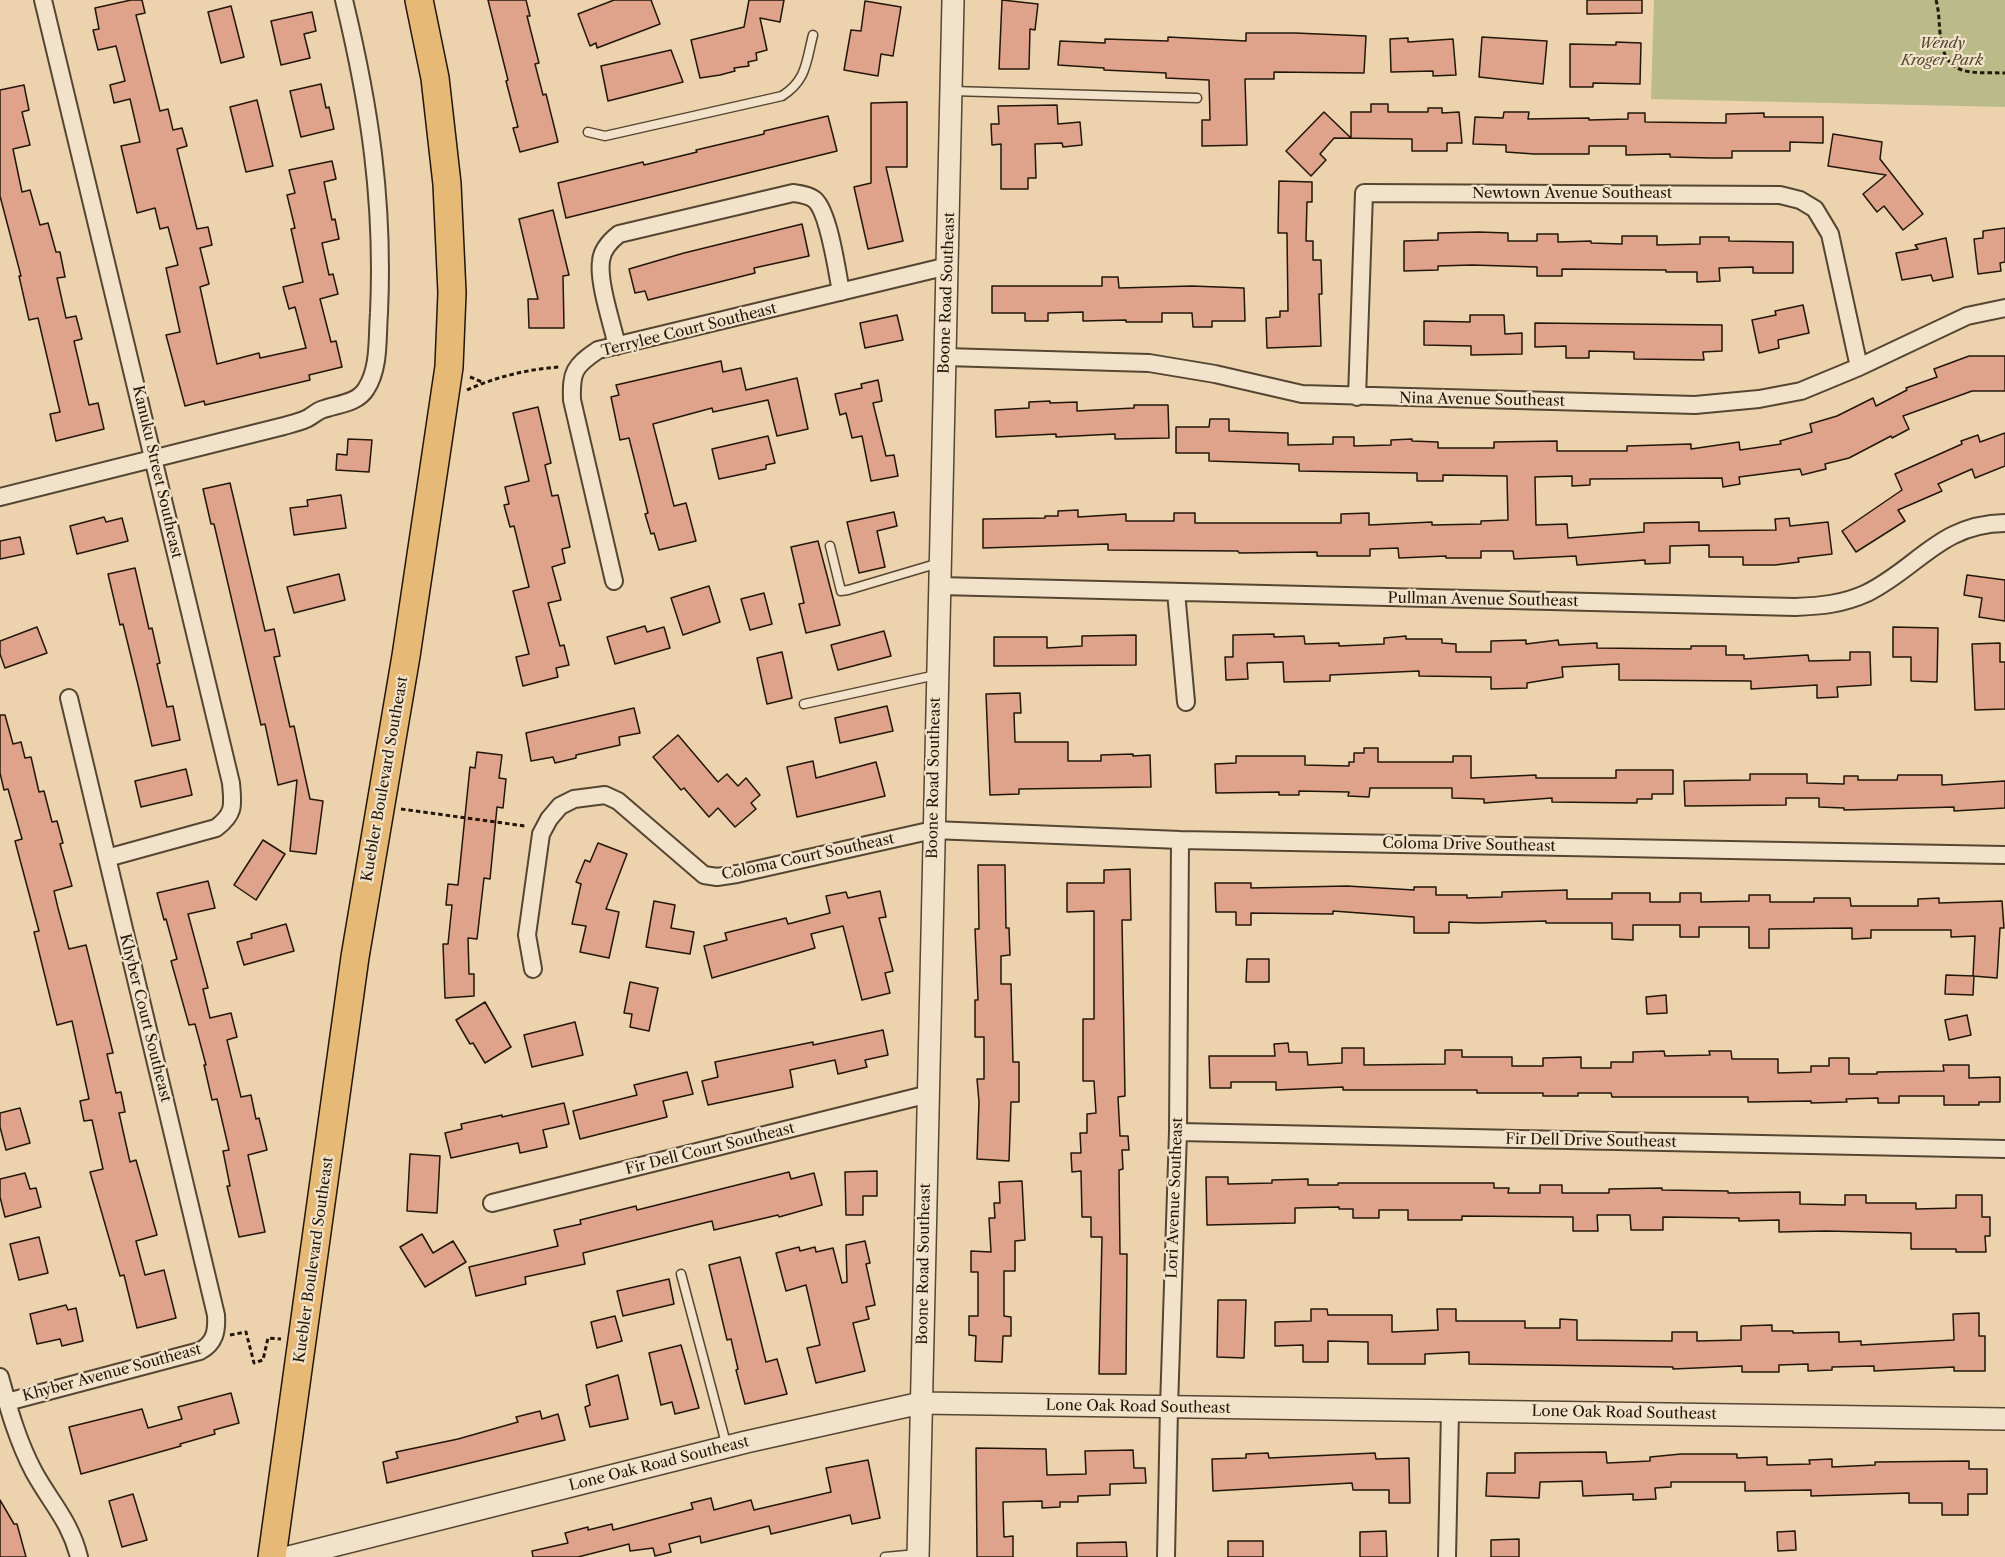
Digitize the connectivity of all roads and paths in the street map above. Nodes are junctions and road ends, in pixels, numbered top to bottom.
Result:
1 (43, 0) edge
2 (344, 0) edge
3 (419, 0) edge
4 (953, 0) edge
5 (1936, 0) edge
6 (813, 34) dead end
7 (2005, 74) edge
8 (952, 91) junction
9 (1197, 98) dead end
10 (588, 132) dead end
11 (948, 266) junction
12 (841, 292) junction
13 (2005, 308) edge
14 (617, 346) junction
15 (945, 357) junction
16 (1859, 367) junction
17 (574, 372) junction
18 (482, 382) dead end
19 (1357, 397) junction
20 (154, 458) junction
21 (0, 497) edge
22 (2005, 523) edge
23 (830, 546) dead end
24 (939, 563) junction
25 (614, 580) dead end
26 (939, 586) junction
27 (1176, 592) junction
28 (937, 675) junction
29 (69, 698) dead end
30 (1186, 702) dead end
31 (804, 704) dead end
32 (380, 805) junction
33 (545, 826) junction
34 (933, 830) junction
35 (1180, 840) junction
36 (2005, 855) edge
37 (106, 858) junction
38 (533, 969) dead end
39 (929, 1094) junction
40 (1178, 1132) junction
41 (2005, 1149) edge
42 (492, 1203) dead end
43 (681, 1274) dead end
44 (214, 1338) junction
45 (303, 1340) junction
46 (0, 1377) edge
47 (7, 1402) junction
48 (921, 1403) junction
49 (1169, 1407) junction
50 (1450, 1411) junction
51 (2005, 1419) edge
52 (727, 1447) junction
53 (918, 1555) edge
54 (79, 1557) edge
55 (272, 1557) edge
56 (289, 1557) edge
57 (885, 1557) edge
58 (1166, 1557) edge
59 (1447, 1557) edge

1 - 20 street, Kanuku Street Southeast
2 - 20 street
3 - 32 main road, Kuebler Boulevard Southeast
4 - 8 street, Boone Road Southeast
5 - 7 path
6 - 10 lane
8 - 9 lane
8 - 11 street, Boone Road Southeast
11 - 12 street, Terrylee Court Southeast
11 - 15 street, Boone Road Southeast
12 - 14 street, Terrylee Court Southeast
12 - 14 street
13 - 16 street, Nina Avenue Southeast
14 - 17 street, Terrylee Court Southeast
15 - 19 street, Nina Avenue Southeast
15 - 24 street, Boone Road Southeast
16 - 19 street, Nina Avenue Southeast
16 - 19 street, Newtown Avenue Southeast
17 - 18 path
17 - 25 street
20 - 21 street
20 - 37 street, Kanuku Street Southeast
22 - 27 street, Pullman Avenue Southeast
23 - 24 lane
24 - 26 street, Boone Road Southeast
26 - 27 street, Pullman Avenue Southeast
26 - 28 street, Boone Road Southeast
27 - 30 street
28 - 31 lane
28 - 34 street, Boone Road Southeast
29 - 37 street, Khyber Court Southeast
32 - 33 path
32 - 45 main road, Kuebler Boulevard Southeast
33 - 34 street, Coloma Court Southeast
33 - 38 street, Coloma Court Southeast
34 - 35 street, Coloma Drive Southeast
34 - 39 street, Boone Road Southeast
35 - 36 street, Coloma Drive Southeast
35 - 40 street, Lori Avenue Southeast
37 - 44 street, Khyber Court Southeast
39 - 42 street, Fir Dell Court Southeast
39 - 48 street, Boone Road Southeast
40 - 41 street, Fir Dell Drive Southeast
40 - 49 street, Lori Avenue Southeast
43 - 52 lane
44 - 45 path
44 - 47 street, Khyber Avenue Southeast
45 - 55 main road, Kuebler Boulevard Southeast
46 - 47 street
47 - 54 street
48 - 49 street, Lone Oak Road Southeast
48 - 52 street, Lone Oak Road Southeast
48 - 53 street, Boone Road Southeast
49 - 50 street, Lone Oak Road Southeast
49 - 58 street, Lori Avenue Southeast
50 - 51 street, Lone Oak Road Southeast
50 - 59 street
52 - 56 street, Lone Oak Road Southeast
53 - 57 lane

